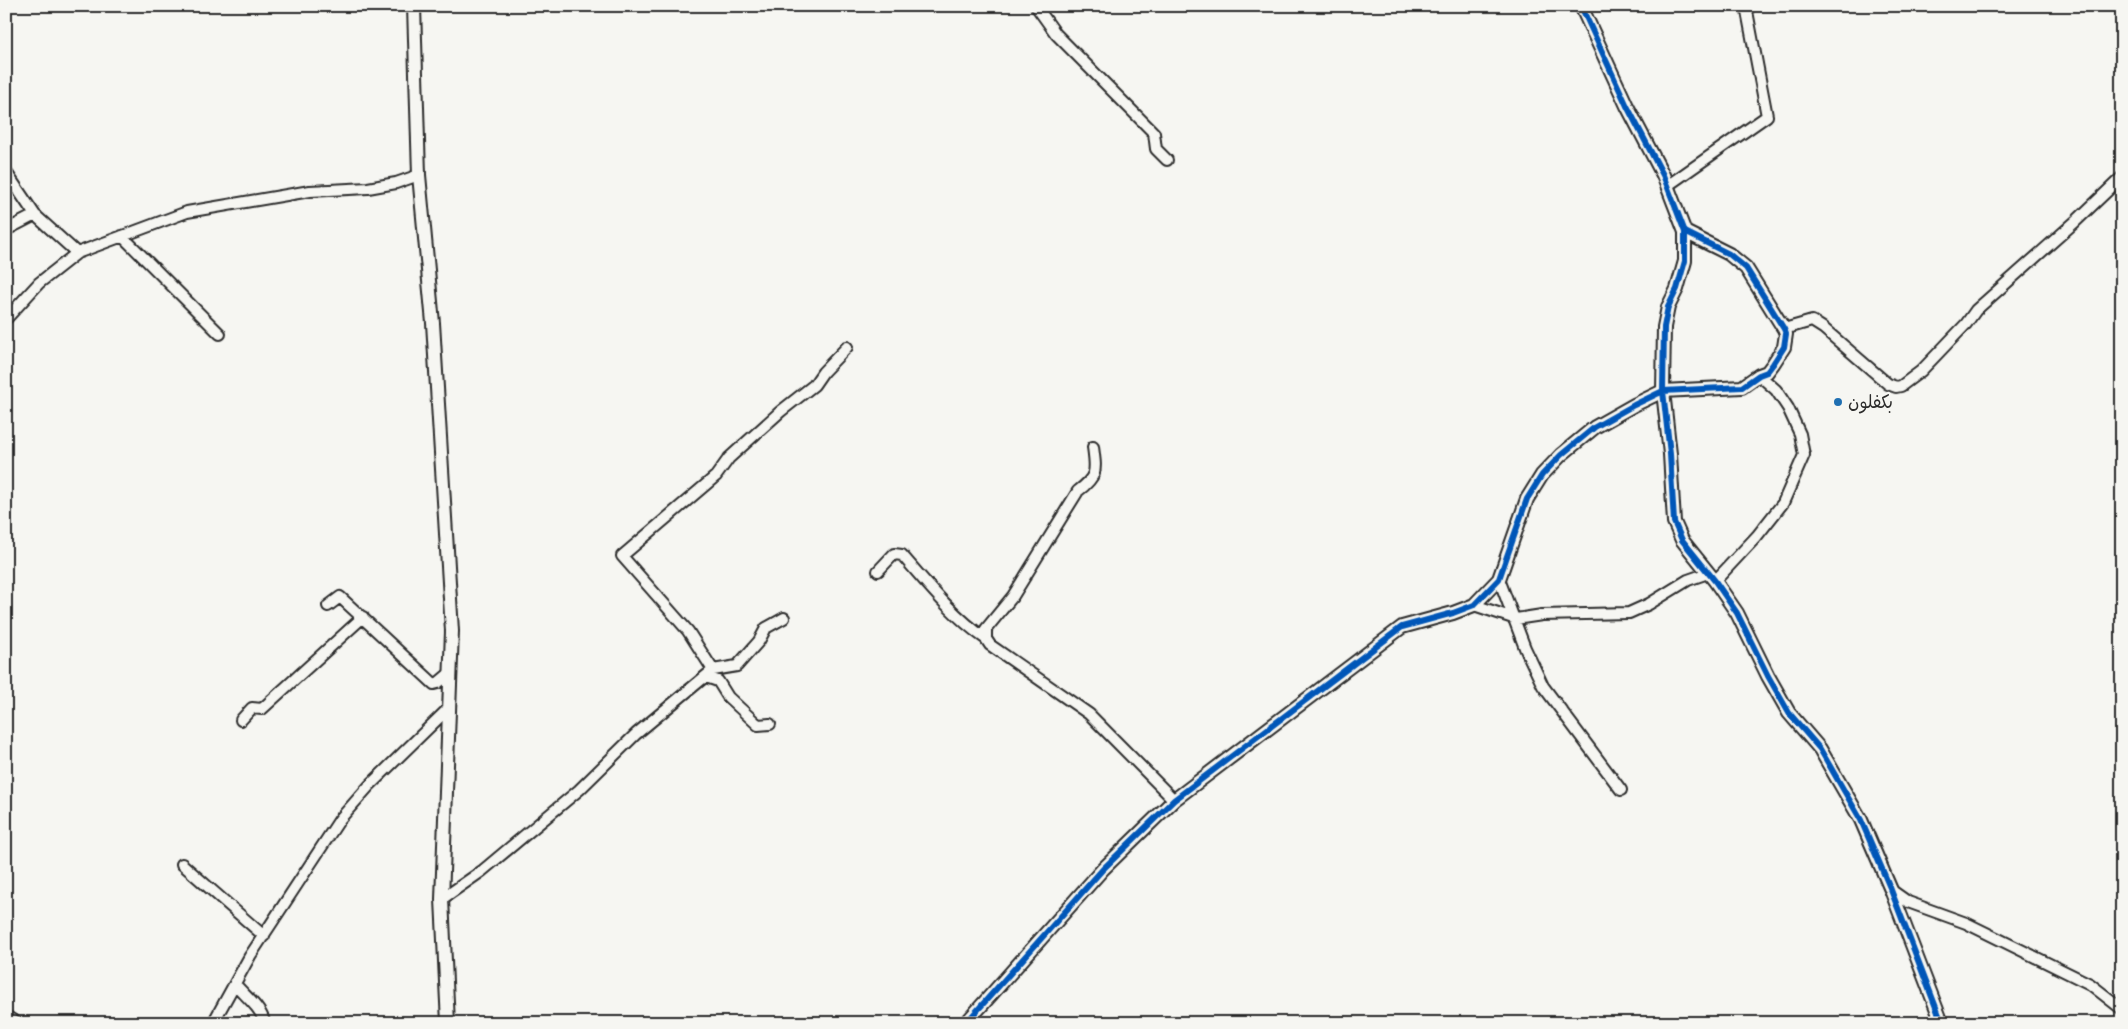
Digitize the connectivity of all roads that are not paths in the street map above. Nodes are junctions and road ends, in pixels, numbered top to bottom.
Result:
1 (414, 6) edge
2 (1036, 6) edge
3 (1581, 6) edge
4 (1746, 6) edge
5 (1167, 160) dead end
6 (6, 172) edge
7 (419, 175) junction
8 (2122, 177) edge
9 (1667, 186) junction
10 (34, 215) junction
11 (6, 230) edge
12 (1685, 232) junction
13 (122, 236) junction
14 (77, 253) junction
15 (6, 319) edge
16 (1784, 329) junction
17 (220, 334) dead end
18 (847, 347) dead end
19 (1759, 375) junction
20 (1663, 391) junction
21 (1093, 447) dead end
22 (878, 571) dead end
23 (1711, 577) junction
24 (1499, 579) junction
25 (1474, 605) junction
26 (328, 606) dead end
27 (363, 617) junction
28 (784, 618) dead end
29 (1516, 620) junction
30 (986, 639) junction
31 (451, 672) junction
32 (709, 674) junction
33 (450, 707) junction
34 (242, 720) dead end
35 (770, 724) dead end
36 (1621, 790) dead end
37 (1174, 800) junction
38 (182, 864) dead end
39 (1891, 890) junction
40 (442, 899) junction
41 (264, 936) junction
42 (235, 984) junction
43 (2122, 1009) edge
44 (6, 1016) edge
45 (264, 1022) dead end
46 (17, 1023) edge
47 (213, 1023) edge
48 (448, 1023) edge
49 (966, 1023) edge
50 (1942, 1023) edge

1 - 7 street
2 - 5 street
3 - 9 street
4 - 9 street
6 - 10 street
7 - 13 street
7 - 31 street
8 - 16 street
9 - 12 street
10 - 11 street
10 - 14 street
12 - 16 street
12 - 20 street
13 - 14 street
13 - 17 street
14 - 15 street
16 - 19 street
18 - 32 street
19 - 20 street
19 - 23 street
20 - 23 street
20 - 24 street
21 - 30 street
22 - 30 street
23 - 29 street
23 - 39 street
24 - 25 street
24 - 29 street
25 - 29 street
25 - 37 street
26 - 27 street
27 - 31 street
27 - 34 street
28 - 32 street
29 - 36 street
30 - 37 street
31 - 33 street
32 - 35 street
32 - 40 street
33 - 40 street
33 - 41 street
37 - 49 street
38 - 41 street
39 - 43 street
39 - 50 street
40 - 48 street
41 - 42 street
42 - 45 street
42 - 47 street
44 - 46 street

